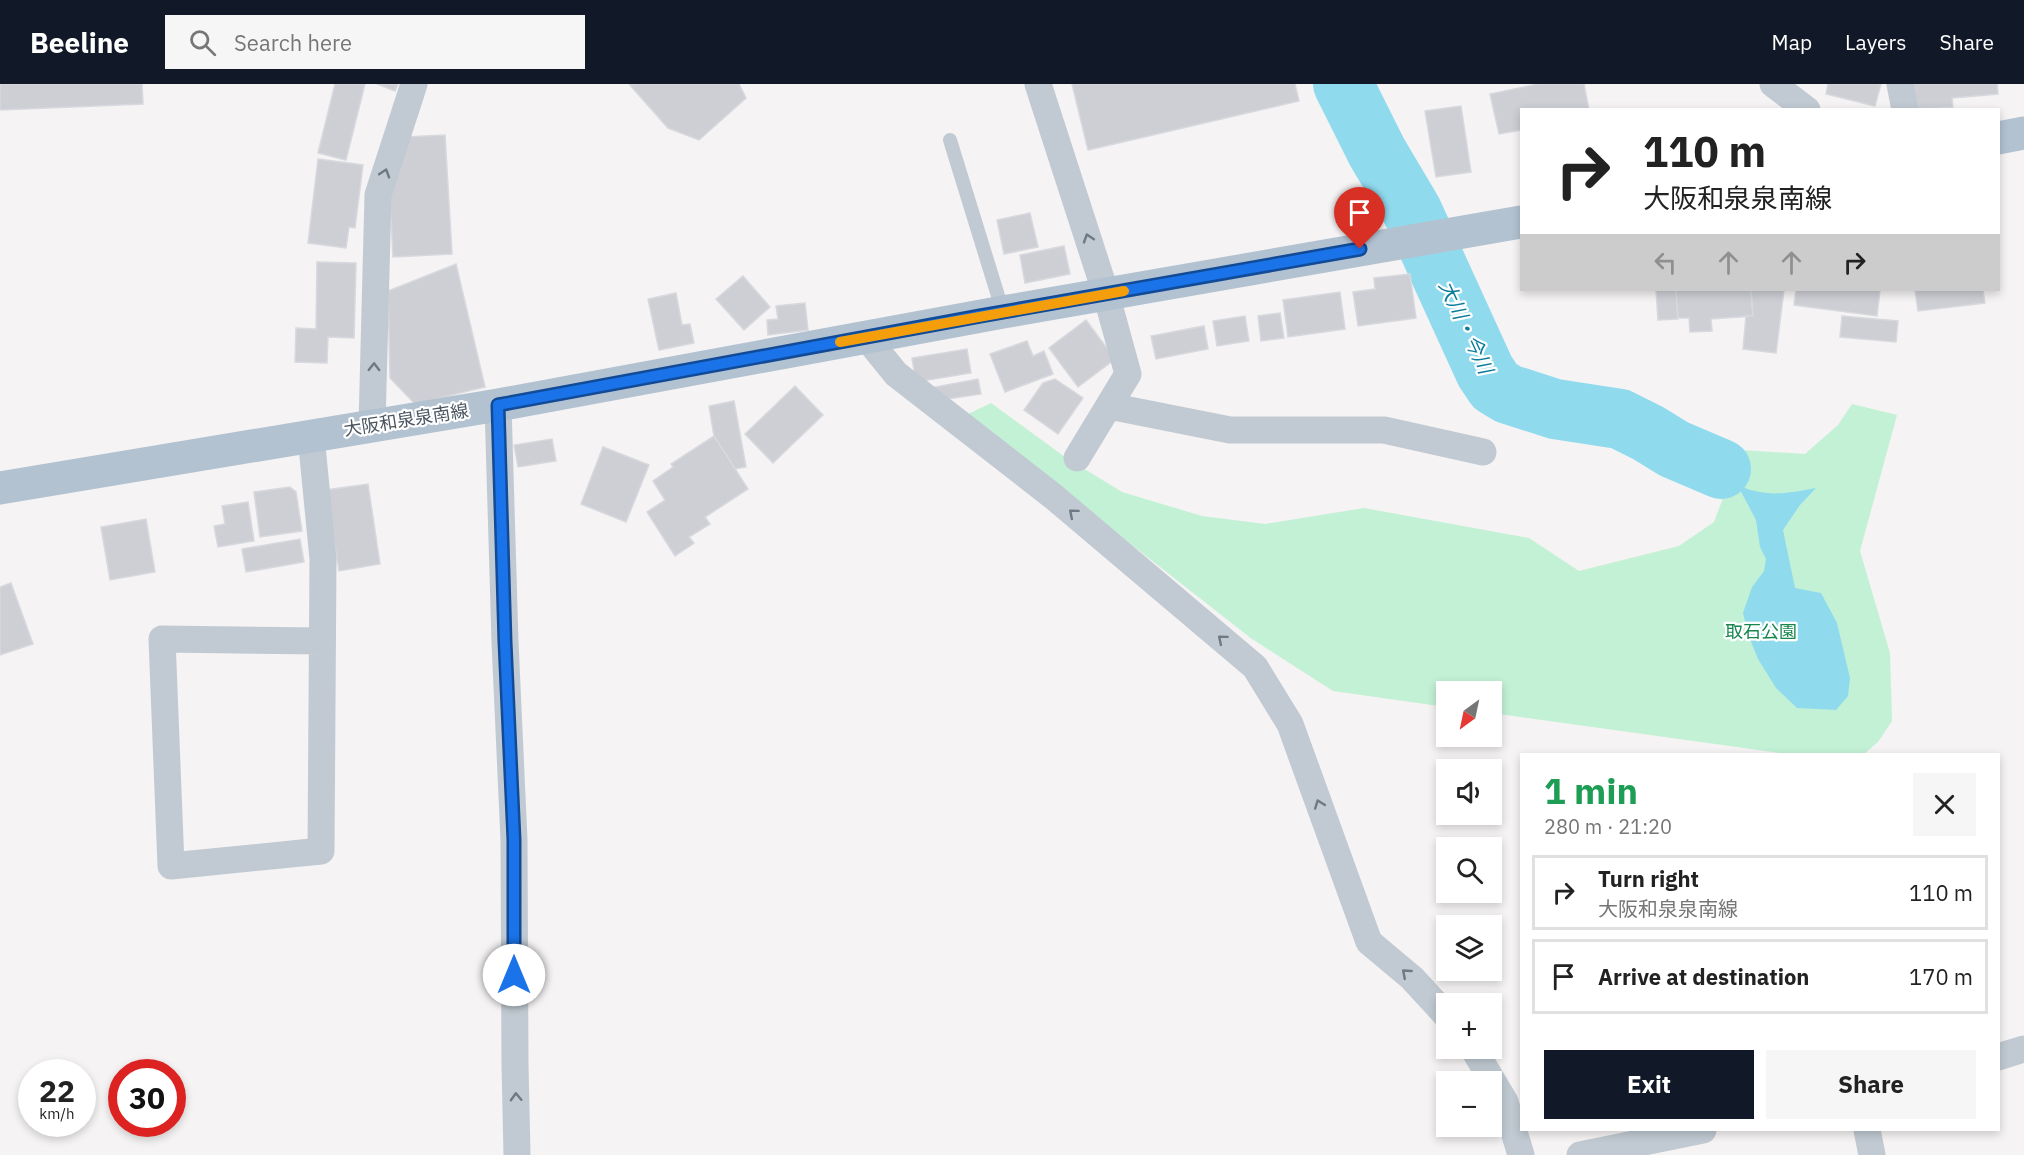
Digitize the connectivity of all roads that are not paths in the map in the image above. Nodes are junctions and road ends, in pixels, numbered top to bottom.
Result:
1 (414, 84) edge
2 (1038, 84) edge
3 (1773, 84) edge
4 (1900, 84) edge
5 (1804, 108) edge
6 (1905, 108) edge
7 (2024, 133) edge
8 (2000, 138) edge
9 (950, 140) dead end
10 (1520, 222) edge
11 (1106, 294) junction
12 (1003, 312) junction
13 (866, 337) junction
14 (498, 405) junction
15 (1108, 406) junction
16 (372, 426) junction
17 (311, 436) junction
18 (1484, 452) dead end
19 (1077, 458) dead end
20 (0, 488) edge
21 (322, 641) junction
22 (1436, 1004) edge
23 (2024, 1049) edge
24 (2000, 1056) edge
25 (1480, 1059) edge
26 (1701, 1131) edge
27 (1867, 1131) edge
28 (1666, 1147) edge
29 (517, 1155) edge
30 (1521, 1155) edge
31 (1580, 1155) edge
32 (1872, 1155) edge

16 -> 1 street
11 -> 2 street
3 - 5 street
4 - 6 street
7 - 8 main road
9 - 12 lane
10 - 11 main road, 大阪和泉泉南線
11 - 12 main road, 大阪和泉泉南線
11 - 15 street
12 - 13 main road, 大阪和泉泉南線
13 - 14 main road, 大阪和泉泉南線
22 -> 13 street
14 - 16 main road, 大阪和泉泉南線
29 -> 14 street
15 - 18 street
15 - 19 street
16 - 17 main road, 大阪和泉泉南線
17 - 20 main road, 大阪和泉泉南線
17 - 21 street
21 - 21 street
23 - 24 street
25 - 30 street
26 - 28 street
27 - 32 street
28 - 31 street

